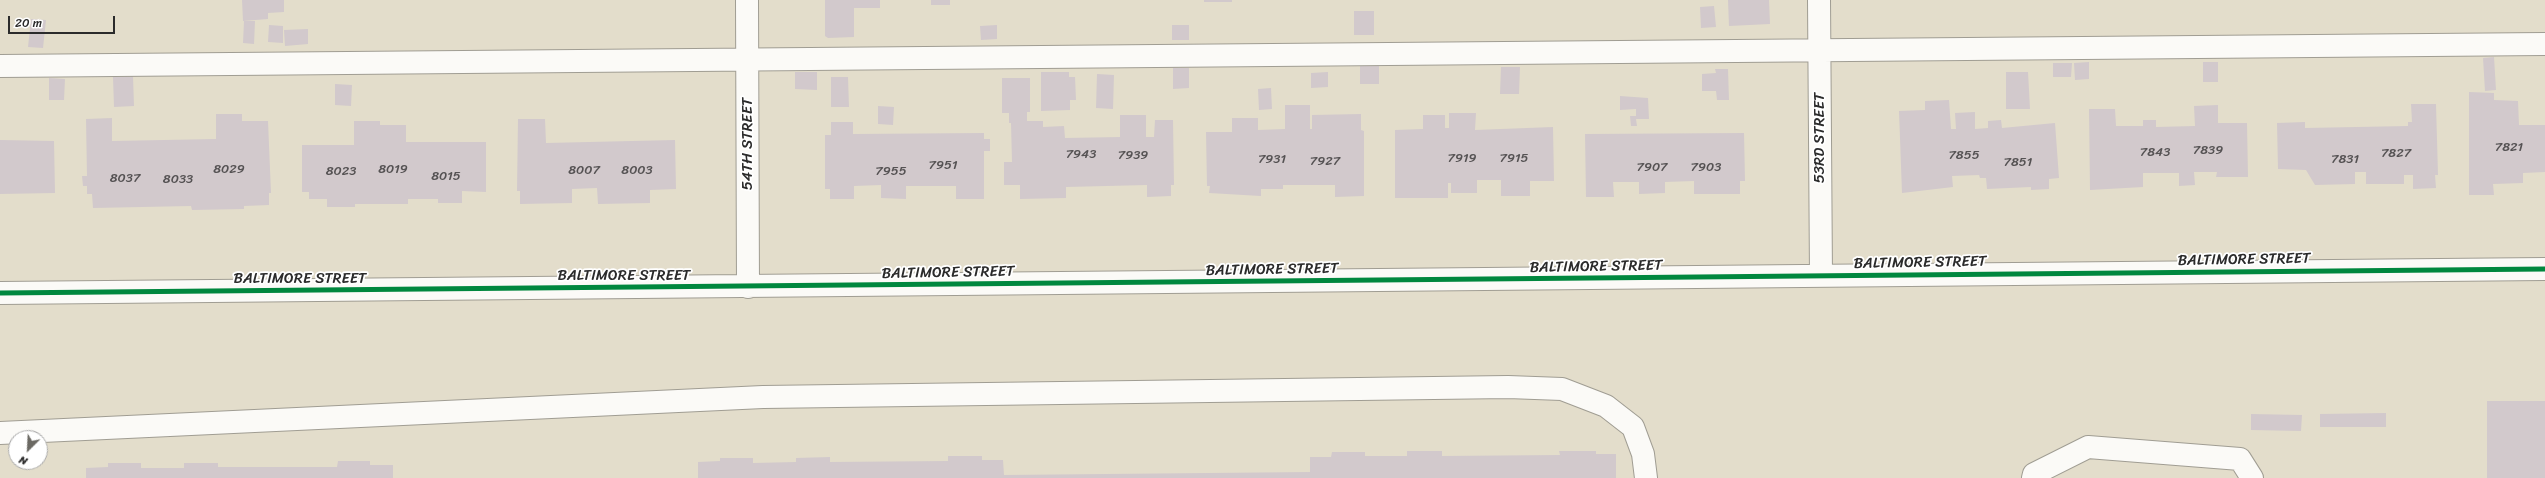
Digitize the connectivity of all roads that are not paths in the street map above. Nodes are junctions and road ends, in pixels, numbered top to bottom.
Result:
1 (747, 0) edge
2 (1820, 0) edge
3 (2545, 44) edge
4 (1820, 51) junction
5 (748, 59) junction
6 (0, 66) edge
7 (2545, 269) edge
8 (1821, 276) junction
9 (748, 287) junction
10 (0, 293) edge
11 (0, 433) edge
12 (1646, 478) edge
13 (2033, 478) edge
14 (2252, 478) edge

1 - 5 street, 54TH STREET
2 - 4 street, 53RD STREET
3 - 4 street
4 - 5 street
4 - 8 street, 53RD STREET
5 - 6 street
5 - 9 street, 54TH STREET
7 - 8 street, BALTIMORE STREET
8 - 9 street, BALTIMORE STREET
9 - 10 street, BALTIMORE STREET
11 - 12 street
13 - 14 street

